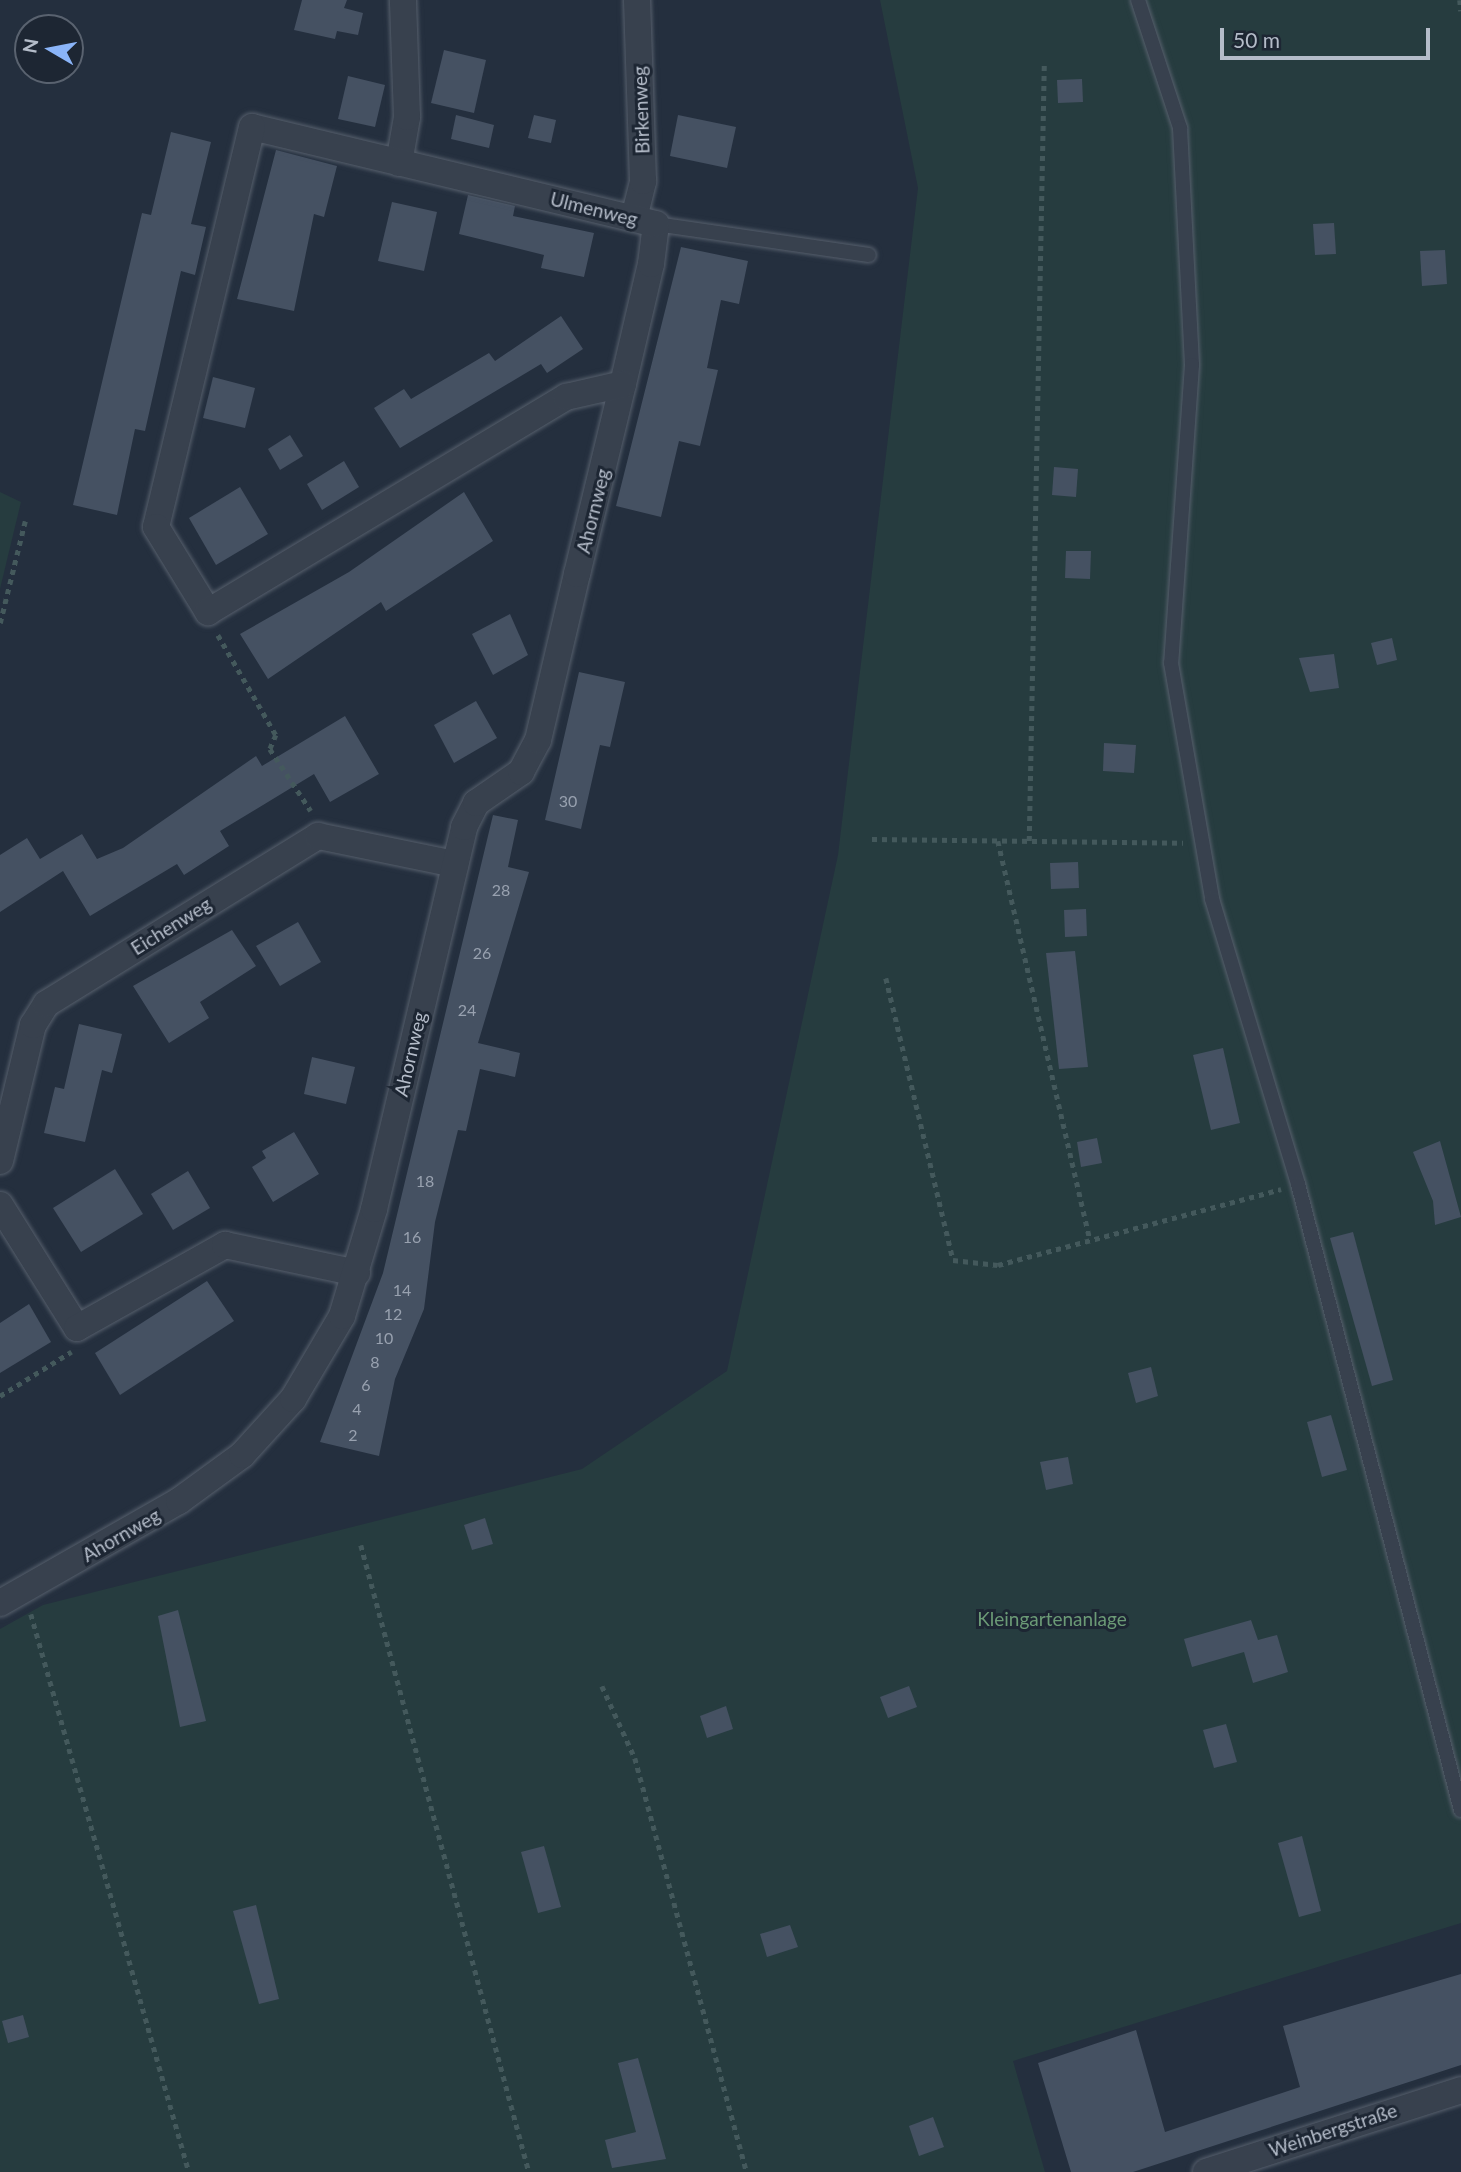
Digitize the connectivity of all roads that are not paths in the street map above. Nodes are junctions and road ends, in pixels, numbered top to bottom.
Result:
1 (403, 0) edge
2 (637, 0) edge
3 (1138, 0) edge
4 (400, 163) junction
5 (645, 221) junction
6 (869, 255) dead end
7 (623, 384) junction
8 (455, 863) junction
9 (0, 1161) edge
10 (0, 1205) edge
11 (357, 1273) junction
12 (10, 1597) edge
13 (1461, 1810) edge
14 (1461, 2090) edge
15 (1206, 2172) edge

1 - 4 street
2 - 5 street, Birkenweg
3 - 13 lane
4 - 5 street, Ulmenweg
4 - 7 street, Ulmenweg
5 - 6 lane
5 - 7 street, Ulmenweg
7 - 8 street, Ahornweg
8 - 9 street, Eichenweg
8 - 11 street, Ahornweg
10 - 11 street
11 - 12 street, Ahornweg
14 - 15 street, Weinbergstraße

